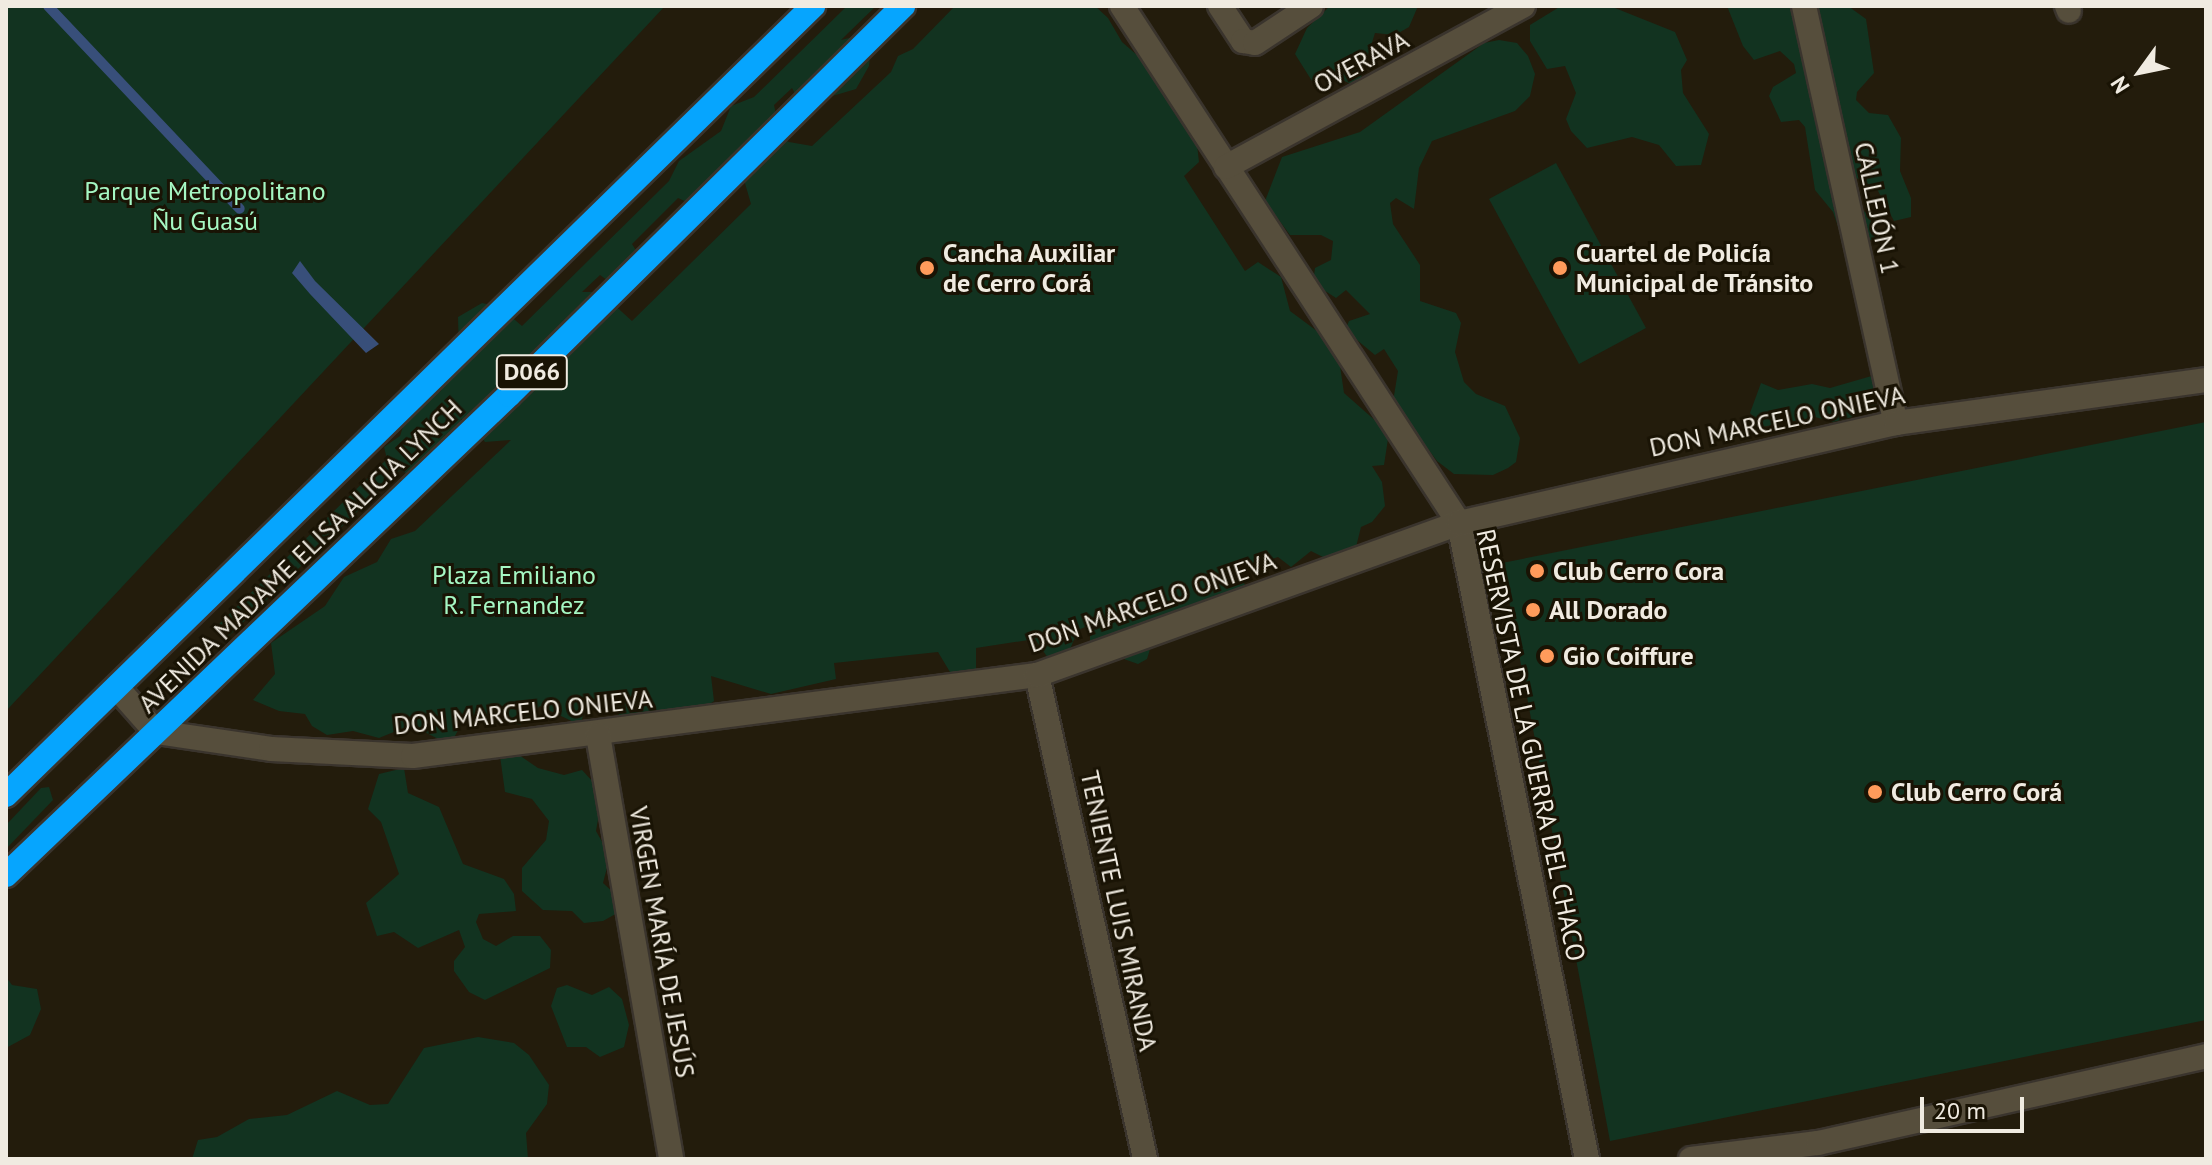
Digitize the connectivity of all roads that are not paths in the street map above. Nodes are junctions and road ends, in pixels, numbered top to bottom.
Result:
1 (813, 6) edge
2 (903, 6) edge
3 (1221, 6) edge
4 (1311, 6) edge
5 (1523, 6) edge
6 (1804, 6) edge
7 (1125, 8) edge
8 (1226, 167) junction
9 (2206, 380) edge
10 (1896, 423) junction
11 (1459, 523) junction
12 (1037, 675) junction
13 (118, 689) junction
14 (156, 732) junction
15 (598, 735) junction
16 (6, 795) edge
17 (6, 875) edge
18 (2206, 1056) edge
19 (1819, 1151) edge
20 (671, 1159) edge
21 (1145, 1159) edge
22 (1587, 1159) edge
23 (1691, 1159) edge

1 - 13 highway, AVENIDA MADAME ELISA ALICIA LYNCH / D066
2 - 14 highway, AVENIDA MADAME ELISA ALICIA LYNCH / D066
3 - 4 street
5 - 8 street, OVERAVA
6 - 10 street, CALLEJÓN 1
7 - 8 street, RESERVISTA DE LA GUERRA DEL CHACO
8 - 11 street, RESERVISTA DE LA GUERRA DEL CHACO
9 - 10 street, DON MARCELO ONIEVA
10 - 11 street, DON MARCELO ONIEVA
11 - 12 street, DON MARCELO ONIEVA
11 - 22 street, RESERVISTA DE LA GUERRA DEL CHACO
12 - 15 street, DON MARCELO ONIEVA
12 - 21 street, TENIENTE LUIS MIRANDA
13 - 14 street
13 - 16 highway, AVENIDA MADAME ELISA ALICIA LYNCH / D066
14 - 15 street, DON MARCELO ONIEVA
14 - 17 highway, AVENIDA MADAME ELISA ALICIA LYNCH / D066
15 - 20 street, VIRGEN MARÍA DE JESÚS
18 - 19 street
19 - 23 street

